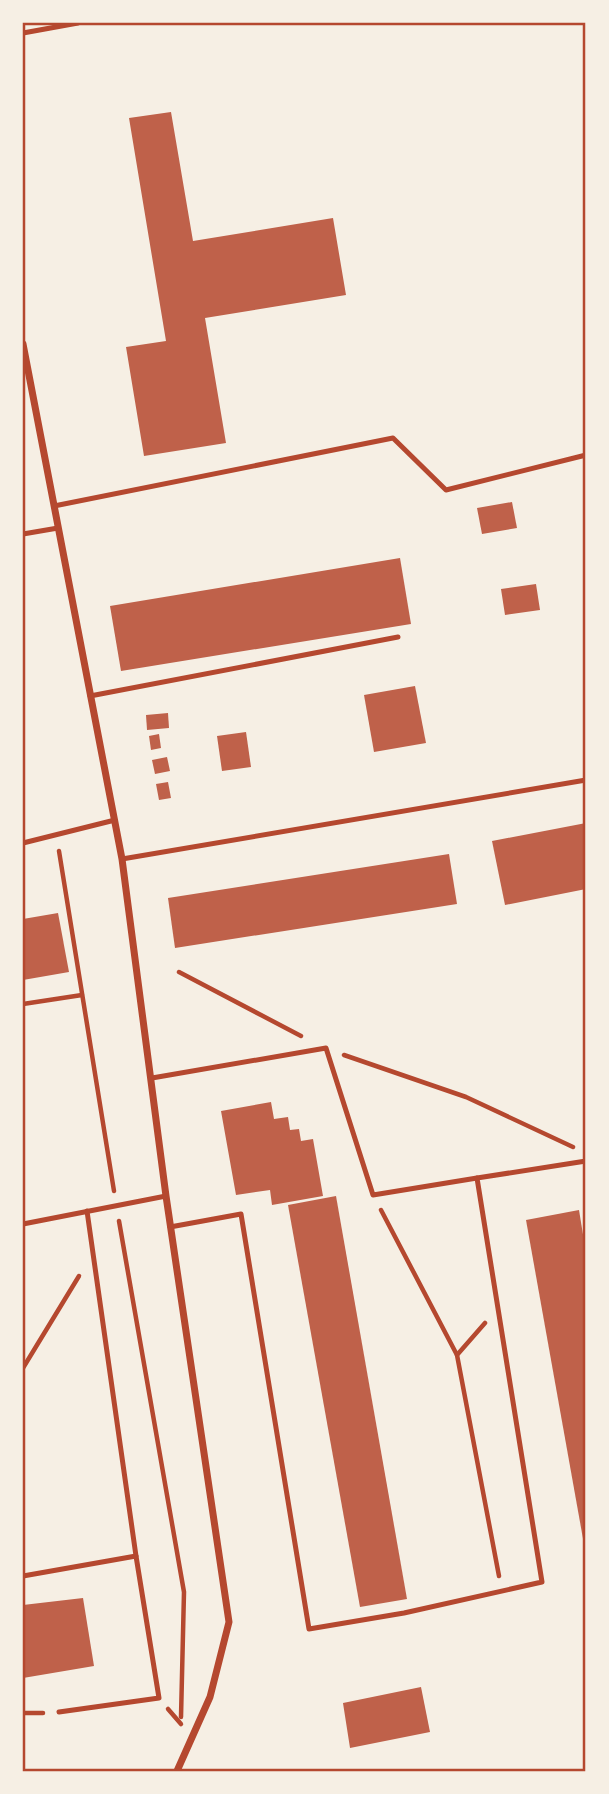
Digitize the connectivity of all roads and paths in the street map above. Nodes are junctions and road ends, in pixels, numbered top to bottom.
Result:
1 (78, 23) edge
2 (23, 33) edge
3 (23, 344) edge
4 (586, 455) edge
5 (54, 506) junction
6 (58, 528) junction
7 (23, 534) edge
8 (398, 637) dead end
9 (90, 695) junction
10 (586, 780) edge
11 (115, 820) junction
12 (56, 835) junction
13 (23, 843) edge
14 (122, 859) junction
15 (179, 972) dead end
16 (82, 995) junction
17 (23, 1004) edge
18 (326, 1048) junction
19 (152, 1078) junction
20 (574, 1147) dead end
21 (586, 1161) edge
22 (477, 1178) junction
23 (373, 1195) junction
24 (166, 1196) junction
25 (116, 1206) junction
26 (88, 1211) junction
27 (23, 1224) edge
28 (170, 1227) junction
29 (93, 1252) junction
30 (498, 1308) junction
31 (457, 1355) junction
32 (23, 1368) edge
33 (136, 1556) junction
34 (23, 1576) edge
35 (502, 1591) junction
36 (159, 1698) junction
37 (58, 1713) dead end
38 (177, 1771) edge

1 - 2 lane
3 - 5 street
4 - 5 lane
5 - 6 street
6 - 7 lane
6 - 9 street
8 - 9 lane
9 - 11 street
10 - 14 lane
11 - 12 lane
11 - 14 street
12 - 13 lane
12 - 16 path
14 - 19 street
15 - 18 path
16 - 17 path
16 - 25 path
18 - 19 lane
18 - 20 path
18 - 23 lane
19 - 24 street
21 - 22 lane
22 - 23 lane
22 - 30 lane
23 - 31 path
24 - 25 lane
24 - 28 street
25 - 26 lane
25 - 36 path
26 - 27 lane
26 - 29 lane
28 - 35 lane
28 - 38 street
29 - 32 path
29 - 33 lane
30 - 31 path
30 - 35 lane
31 - 35 path
33 - 34 lane
33 - 36 lane
36 - 37 lane

